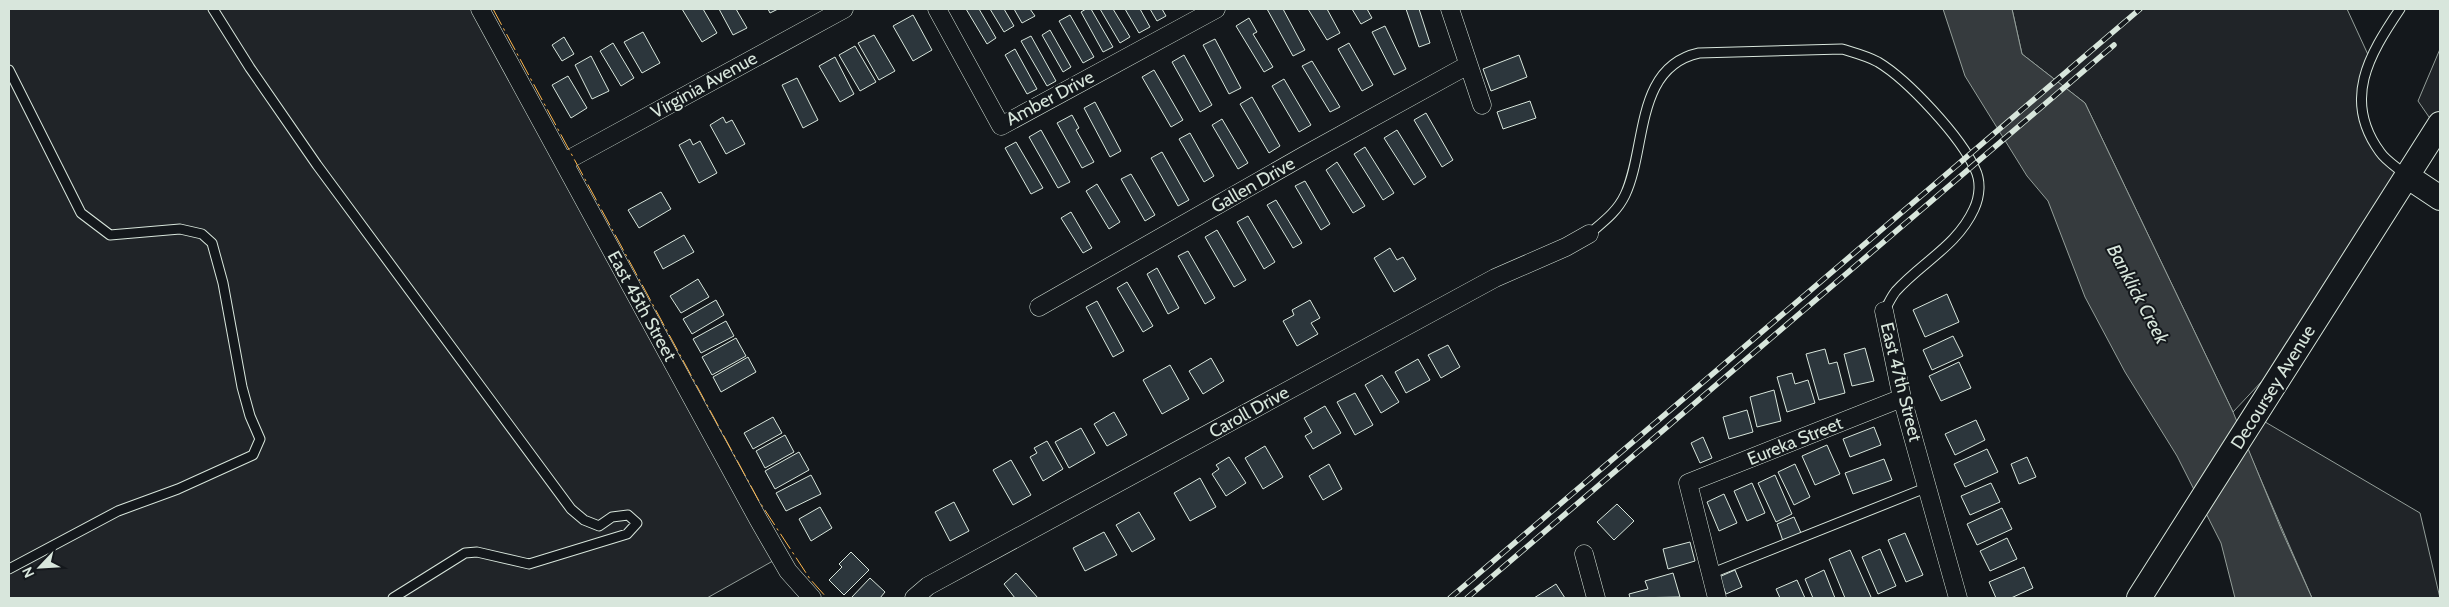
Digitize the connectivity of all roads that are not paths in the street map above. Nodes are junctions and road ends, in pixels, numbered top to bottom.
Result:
1 (213, 9) edge
2 (480, 9) edge
3 (844, 9) edge
4 (937, 9) edge
5 (1216, 9) edge
6 (1450, 9) edge
7 (2400, 9) edge
8 (1468, 65) junction
9 (9, 70) edge
10 (1482, 105) dead end
11 (2440, 124) edge
12 (564, 162) junction
13 (2407, 176) junction
14 (2440, 198) edge
15 (1589, 234) joint
16 (1039, 307) dead end
17 (1884, 311) joint
18 (1902, 398) junction
19 (1928, 487) junction
20 (1584, 554) dead end
21 (9, 569) edge
22 (1710, 574) junction
23 (393, 598) edge
24 (812, 598) edge
25 (914, 598) edge
26 (1596, 598) edge
27 (1718, 598) edge
28 (1958, 598) edge
29 (2139, 598) edge

1 - 23 lane
2 - 12 street, East 45th Street
3 - 12 street, Virginia Avenue
4 - 5 street, Amber Drive
6 - 8 street
7 - 13 lane
8 - 10 street
8 - 16 street, Gallen Drive
9 - 21 lane
11 - 13 main road, Decoursey Avenue
12 - 24 street, East 45th Street
13 - 14 main road
13 - 29 main road, Decoursey Avenue
15 - 17 lane, East 47th Street
15 - 25 street, Caroll Drive
17 - 18 street, East 47th Street
18 - 19 street, East 47th Street
18 - 22 street, Eureka Street
19 - 22 lane
19 - 28 street, East 47th Street
20 - 26 street
22 - 27 street

